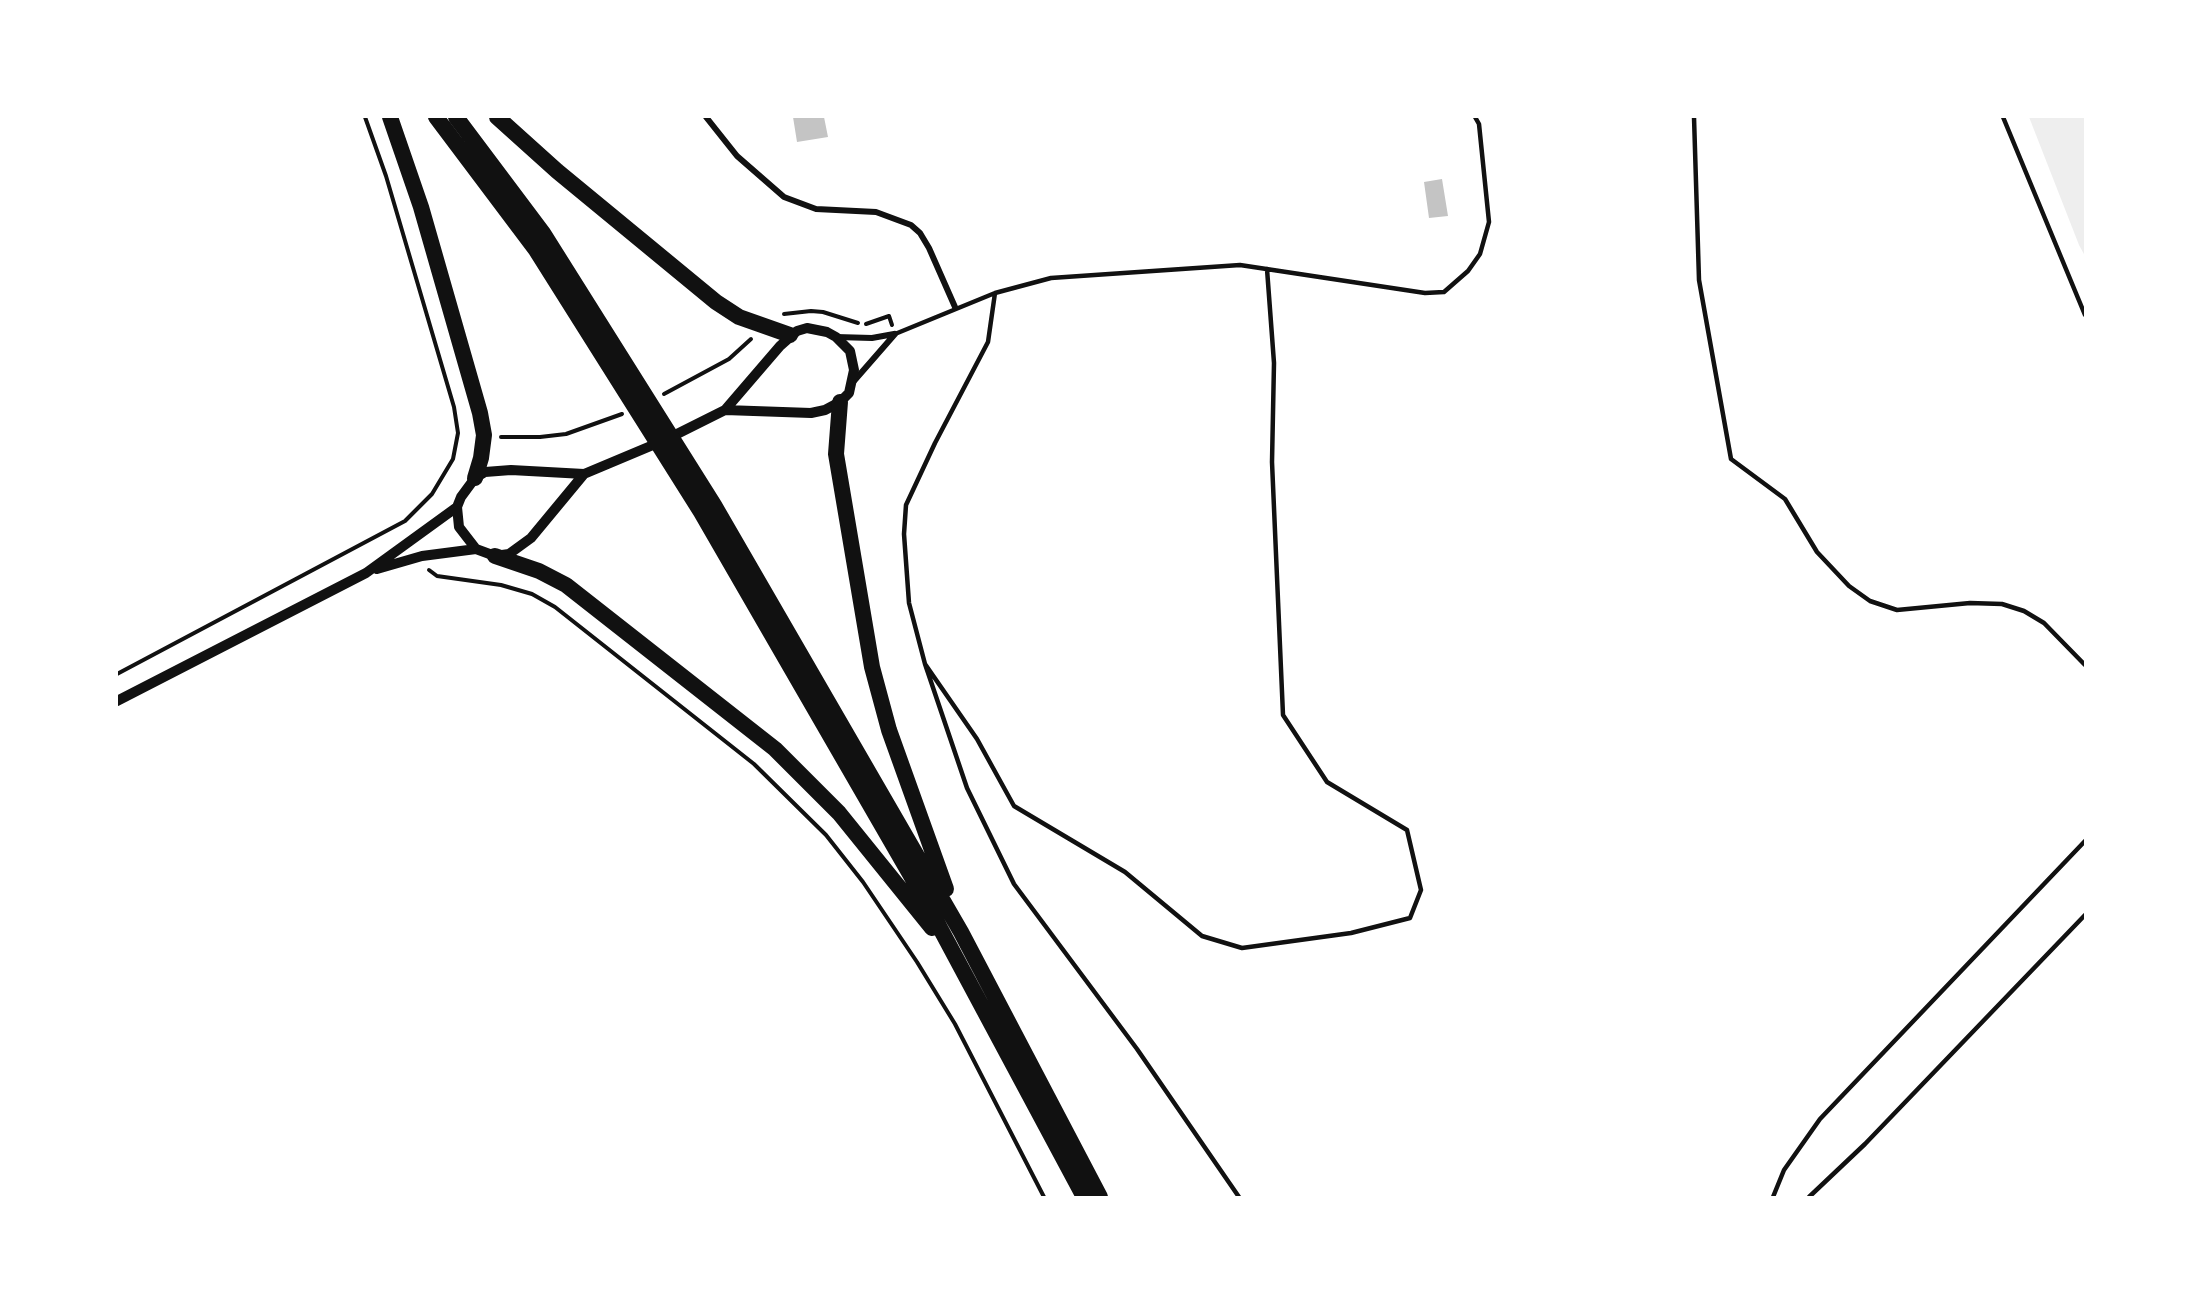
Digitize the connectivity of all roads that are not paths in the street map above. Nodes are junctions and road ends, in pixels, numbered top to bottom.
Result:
1 (390, 117) edge
2 (436, 117) edge
3 (456, 117) edge
4 (497, 117) edge
5 (706, 117) edge
6 (1475, 117) edge
7 (1694, 117) edge
8 (2003, 117) edge
9 (1267, 269) junction
10 (995, 293) junction
11 (955, 307) junction
12 (2085, 315) edge
13 (895, 334) junction
14 (790, 335) junction
15 (836, 337) junction
16 (621, 370) junction
17 (852, 383) junction
18 (840, 402) junction
19 (725, 410) junction
20 (584, 474) junction
21 (475, 478) junction
22 (457, 507) junction
23 (707, 508) junction
24 (476, 549) junction
25 (495, 556) junction
26 (366, 573) junction
27 (925, 664) junction
28 (2085, 665) edge
29 (117, 701) edge
30 (2085, 841) edge
31 (2085, 915) edge
32 (961, 932) junction
33 (963, 970) junction
34 (1084, 1197) edge
35 (1100, 1197) edge
36 (1239, 1197) edge
37 (1773, 1197) edge
38 (1809, 1197) edge

1 - 21 highway
2 - 16 highway
3 - 16 highway
4 - 14 highway
5 - 11 street
6 - 9 lane
7 - 28 lane
8 - 12 lane
9 - 10 lane
9 - 27 lane
10 - 11 lane
10 - 27 lane
11 - 13 lane
13 - 15 street
13 - 17 street
14 - 15 street
14 - 19 street
15 - 17 street
16 - 23 highway
17 - 18 street
18 - 19 street
18 - 32 highway
19 - 20 street
20 - 21 street
20 - 25 street
21 - 22 street
22 - 24 street
22 - 26 street
23 - 32 highway
23 - 33 highway
24 - 25 street
24 - 26 street
25 - 33 highway
26 - 29 street
27 - 36 lane
30 - 37 lane
31 - 38 lane
32 - 35 highway
33 - 34 highway

